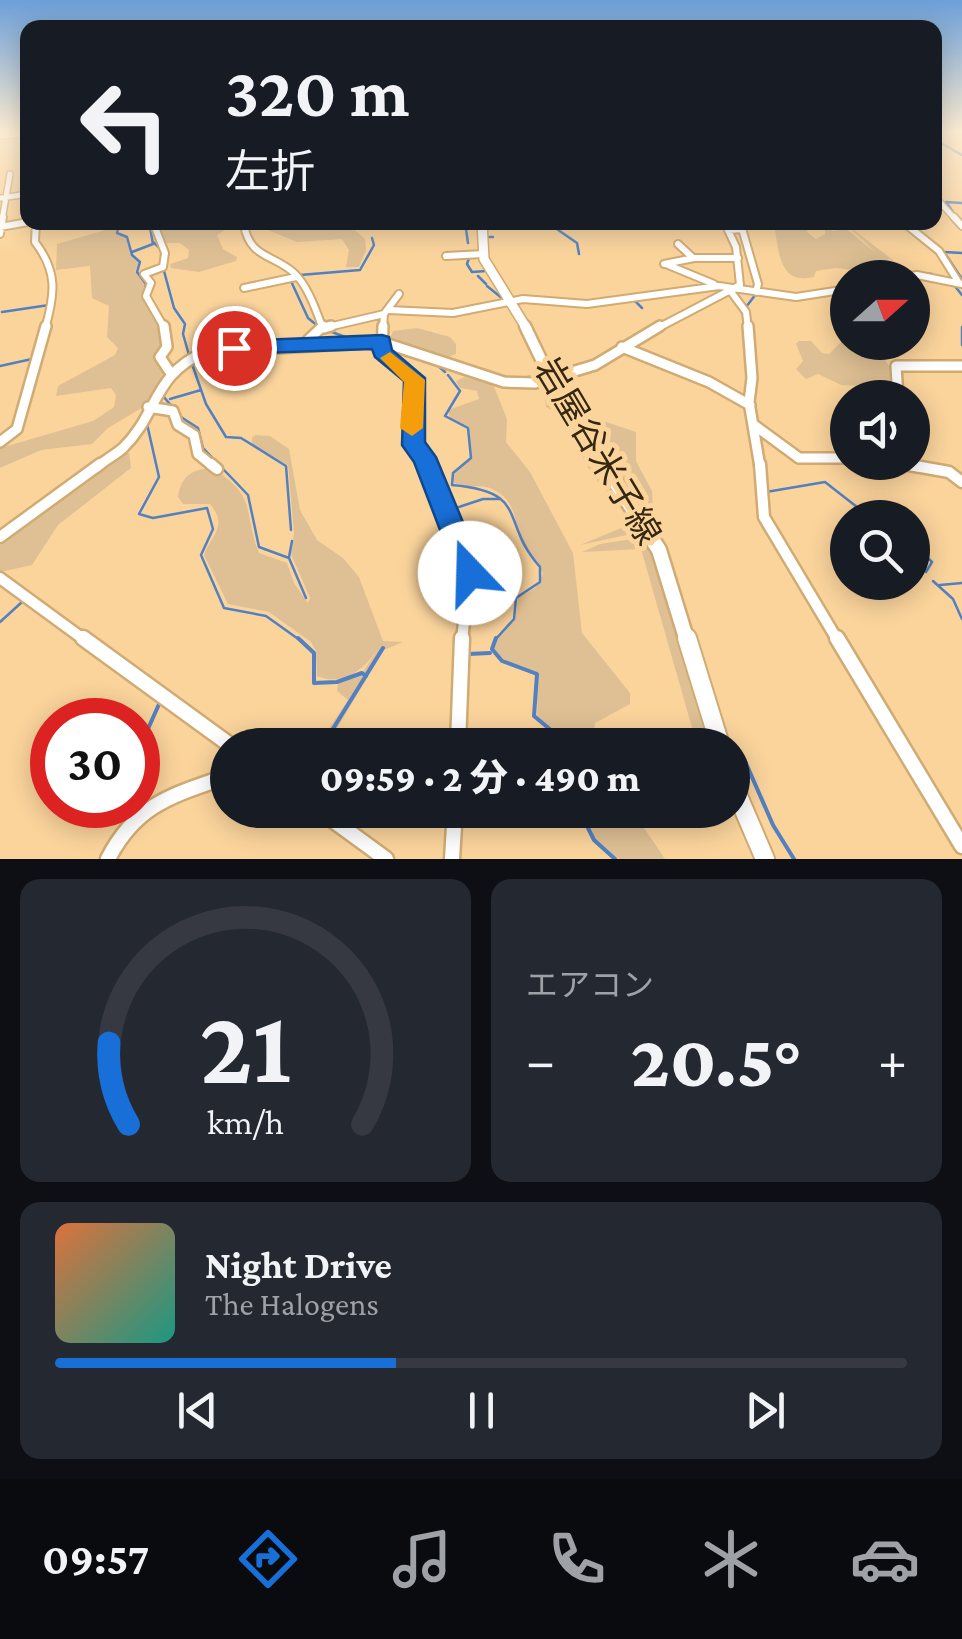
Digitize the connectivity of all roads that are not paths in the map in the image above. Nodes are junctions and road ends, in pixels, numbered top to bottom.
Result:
1 (10, 174) dead end
2 (2, 198) edge
3 (942, 205) edge
4 (962, 226) edge
5 (0, 229) edge
6 (36, 230) edge
7 (155, 230) edge
8 (245, 230) edge
9 (482, 230) edge
10 (728, 230) edge
11 (742, 230) edge
12 (913, 230) edge
13 (678, 244) dead end
14 (482, 254) junction
15 (446, 256) dead end
16 (693, 258) junction
17 (738, 258) junction
18 (296, 277) junction
19 (930, 278) edge
20 (961, 284) edge
21 (244, 288) dead end
22 (724, 288) junction
23 (756, 292) junction
24 (830, 292) edge
25 (399, 294) dead end
26 (511, 301) junction
27 (387, 312) junction
28 (324, 328) junction
29 (382, 342) junction
30 (304, 344) junction
31 (622, 347) junction
32 (962, 366) edge
33 (170, 372) junction
34 (896, 380) edge
35 (552, 382) junction
36 (750, 406) junction
37 (148, 408) junction
38 (754, 425) junction
39 (0, 442) edge
40 (830, 458) edge
41 (930, 467) edge
42 (217, 469) dead end
43 (957, 473) edge
44 (962, 482) edge
45 (0, 537) edge
46 (0, 578) edge
47 (459, 728) edge
48 (715, 728) edge
49 (210, 730) edge
50 (210, 783) edge
51 (750, 824) edge
52 (344, 828) edge
53 (454, 828) edge
54 (962, 846) edge
55 (108, 859) edge
56 (386, 859) edge
57 (452, 859) edge
58 (765, 859) edge

1 - 2 street
2 - 5 street
3 - 4 street
6 - 39 street
7 - 33 street
8 - 18 street
9 - 14 main road
10 - 17 street
11 - 23 street
12 - 20 street
13 - 16 street
14 - 15 street
14 - 26 main road, 岩屋谷米子線
16 - 17 street
16 - 22 street
17 - 22 street
18 - 21 street
18 - 28 street
19 - 20 street
22 - 23 street
22 - 26 street
22 - 31 street
22 - 36 street
23 - 24 street
25 - 27 street
26 - 27 street
26 - 35 main road, 岩屋谷米子線
27 - 28 street
27 - 29 street
28 - 30 street
29 - 30 street
29 - 35 street
29 - 47 street
30 - 33 street
31 - 35 street
31 - 36 street
32 - 34 street
33 - 37 street
35 - 48 main road, 岩屋谷米子線
36 - 38 street
37 - 42 street
37 - 45 street
38 - 40 street
38 - 54 street
41 - 43 street
43 - 44 street
46 - 49 street
50 - 55 street
51 - 58 main road
52 - 56 street
53 - 57 street

